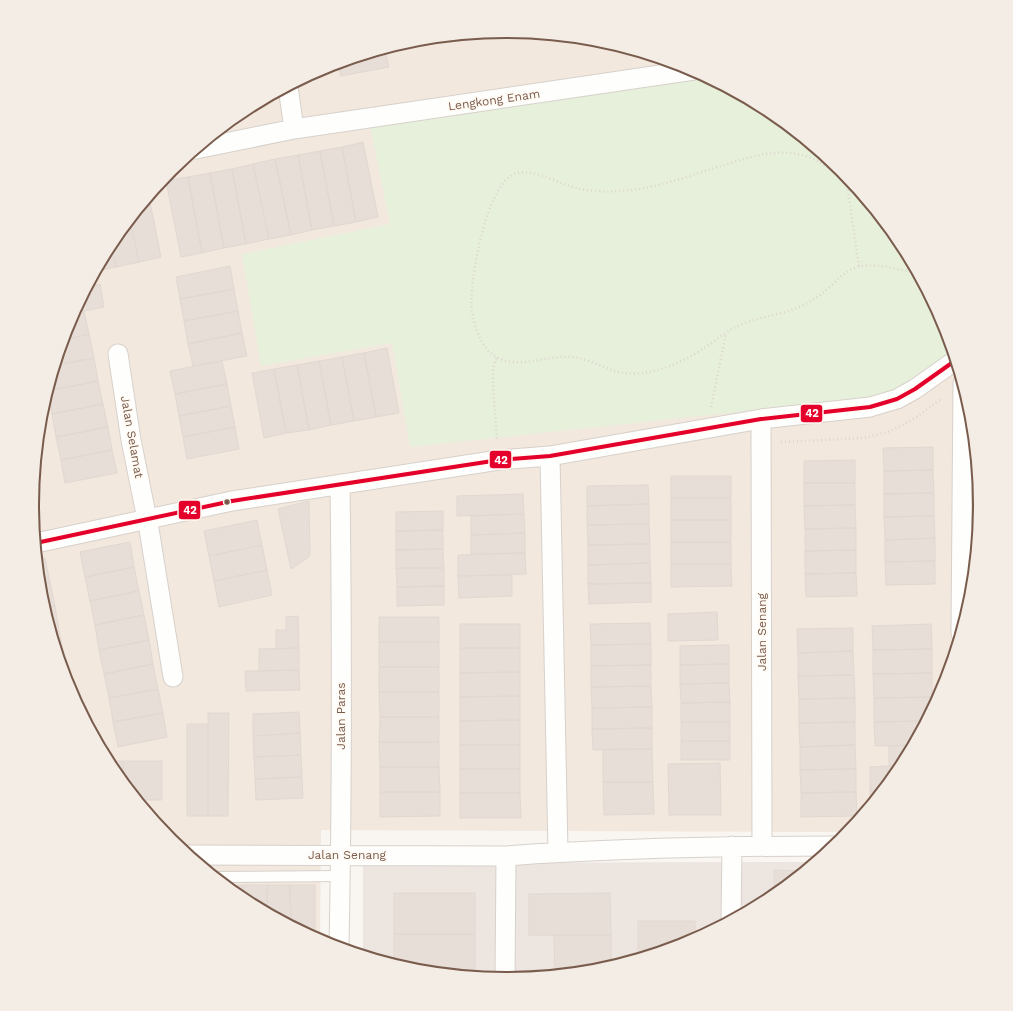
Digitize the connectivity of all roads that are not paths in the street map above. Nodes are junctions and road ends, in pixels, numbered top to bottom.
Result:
1 (680, 72) edge
2 (289, 92) edge
3 (294, 129) junction
4 (207, 147) edge
5 (118, 354) dead end
6 (951, 363) edge
7 (963, 405) edge
8 (761, 419) junction
9 (550, 456) junction
10 (340, 484) junction
11 (147, 519) junction
12 (41, 542) edge
13 (961, 613) edge
14 (173, 677) dead end
15 (732, 846) junction
16 (762, 846) junction
17 (827, 846) edge
18 (558, 852) junction
19 (196, 855) edge
20 (341, 855) junction
21 (506, 856) junction
22 (341, 876) junction
23 (223, 877) edge
24 (731, 915) edge
25 (339, 941) edge
26 (505, 973) edge

1 - 3 street, Lengkong Enam
2 - 3 street
3 - 4 street, Lengkong Enam
5 - 11 street, Jalan Selamat
6 - 8 street
7 - 13 street
8 - 9 street
8 - 16 street, Jalan Senang
9 - 10 street
9 - 18 street
10 - 11 street
10 - 20 street, Jalan Paras
11 - 12 street
11 - 14 street, Jalan Selamat
15 - 16 street, Jalan Senang
15 - 18 street, Jalan Senang
15 - 24 street
16 - 17 street, Jalan Senang
18 - 21 street, Jalan Senang
19 - 20 street, Jalan Senang
20 - 21 street, Jalan Senang
20 - 22 street, Jalan Paras
21 - 26 street
22 - 23 lane
22 - 25 street, Jalan Paras

